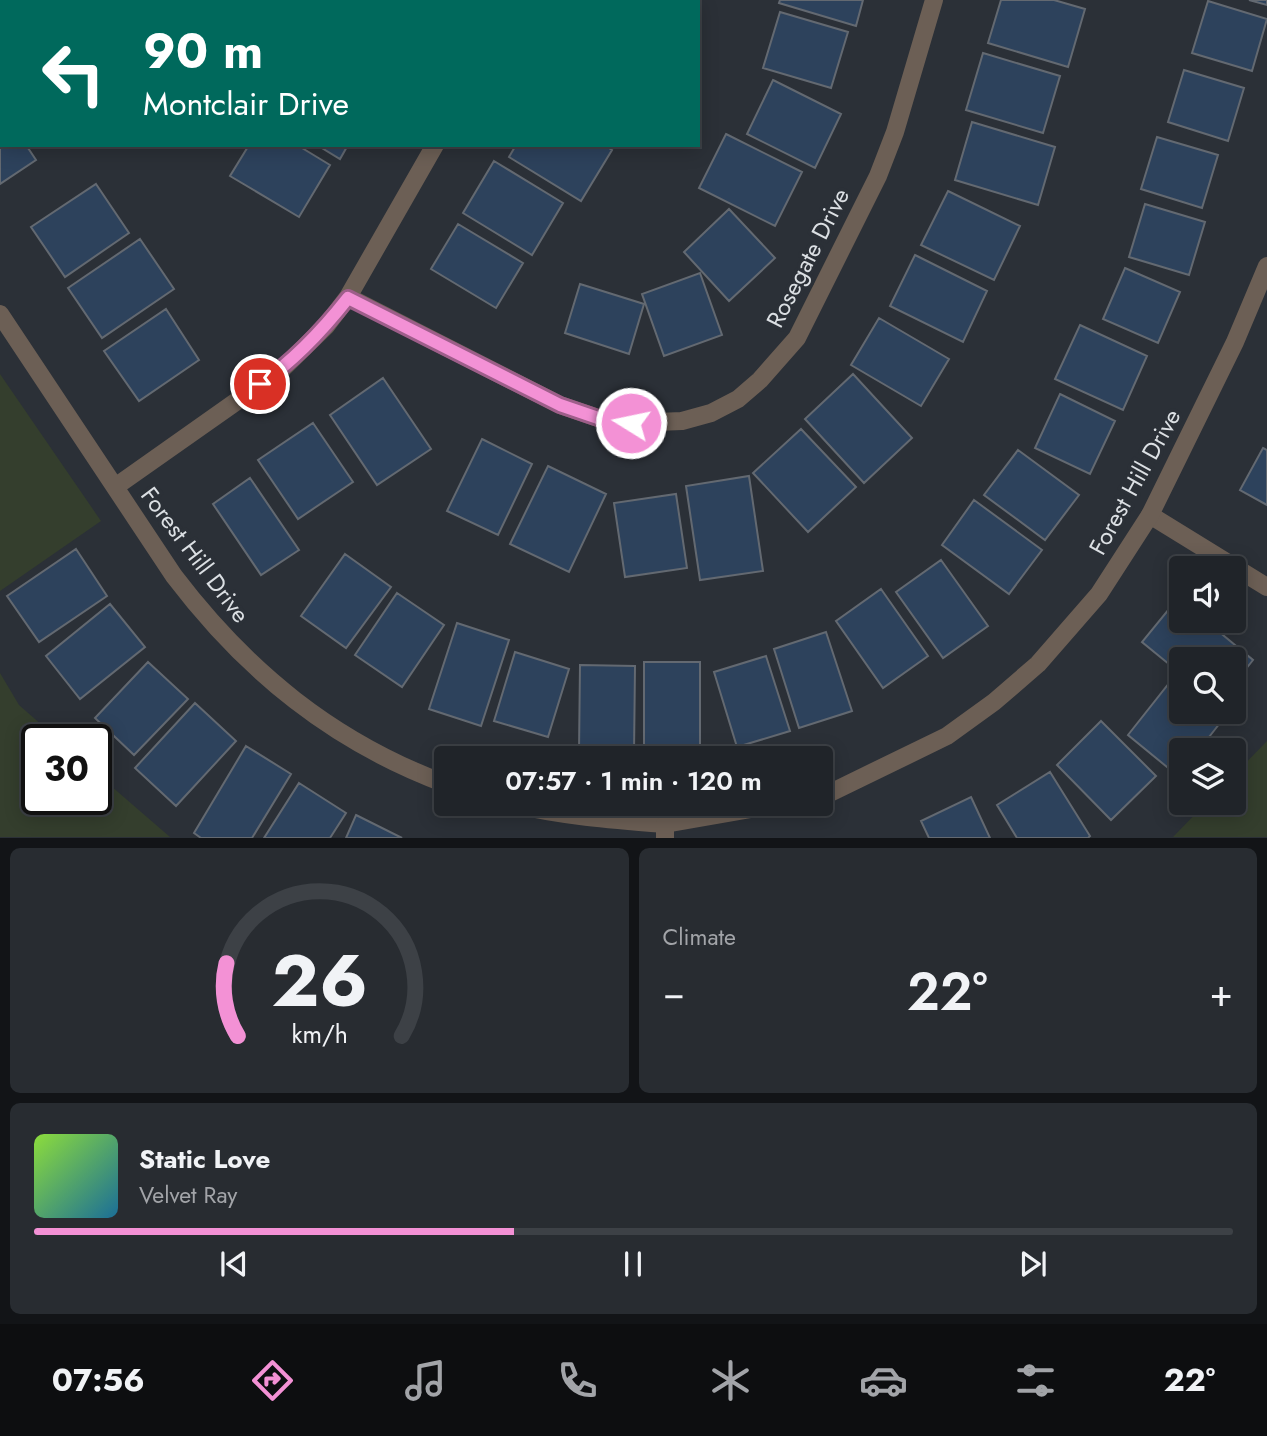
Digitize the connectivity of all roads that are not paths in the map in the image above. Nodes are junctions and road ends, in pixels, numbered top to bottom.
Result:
1 (934, 0) edge
2 (434, 147) edge
3 (1267, 266) edge
4 (348, 298) junction
5 (0, 314) edge
6 (115, 487) junction
7 (1150, 515) junction
8 (1267, 587) edge
9 (434, 779) edge
10 (833, 792) edge
11 (577, 816) edge
12 (729, 816) edge
13 (665, 831) edge

1 - 4 street, Rosegate Drive
2 - 4 street
3 - 7 street, Forest Hill Drive
4 - 6 street
5 - 6 street, Forest Hill Drive
6 - 9 street, Forest Hill Drive
7 - 8 street
7 - 10 street, Forest Hill Drive
11 - 13 street
12 - 13 street

